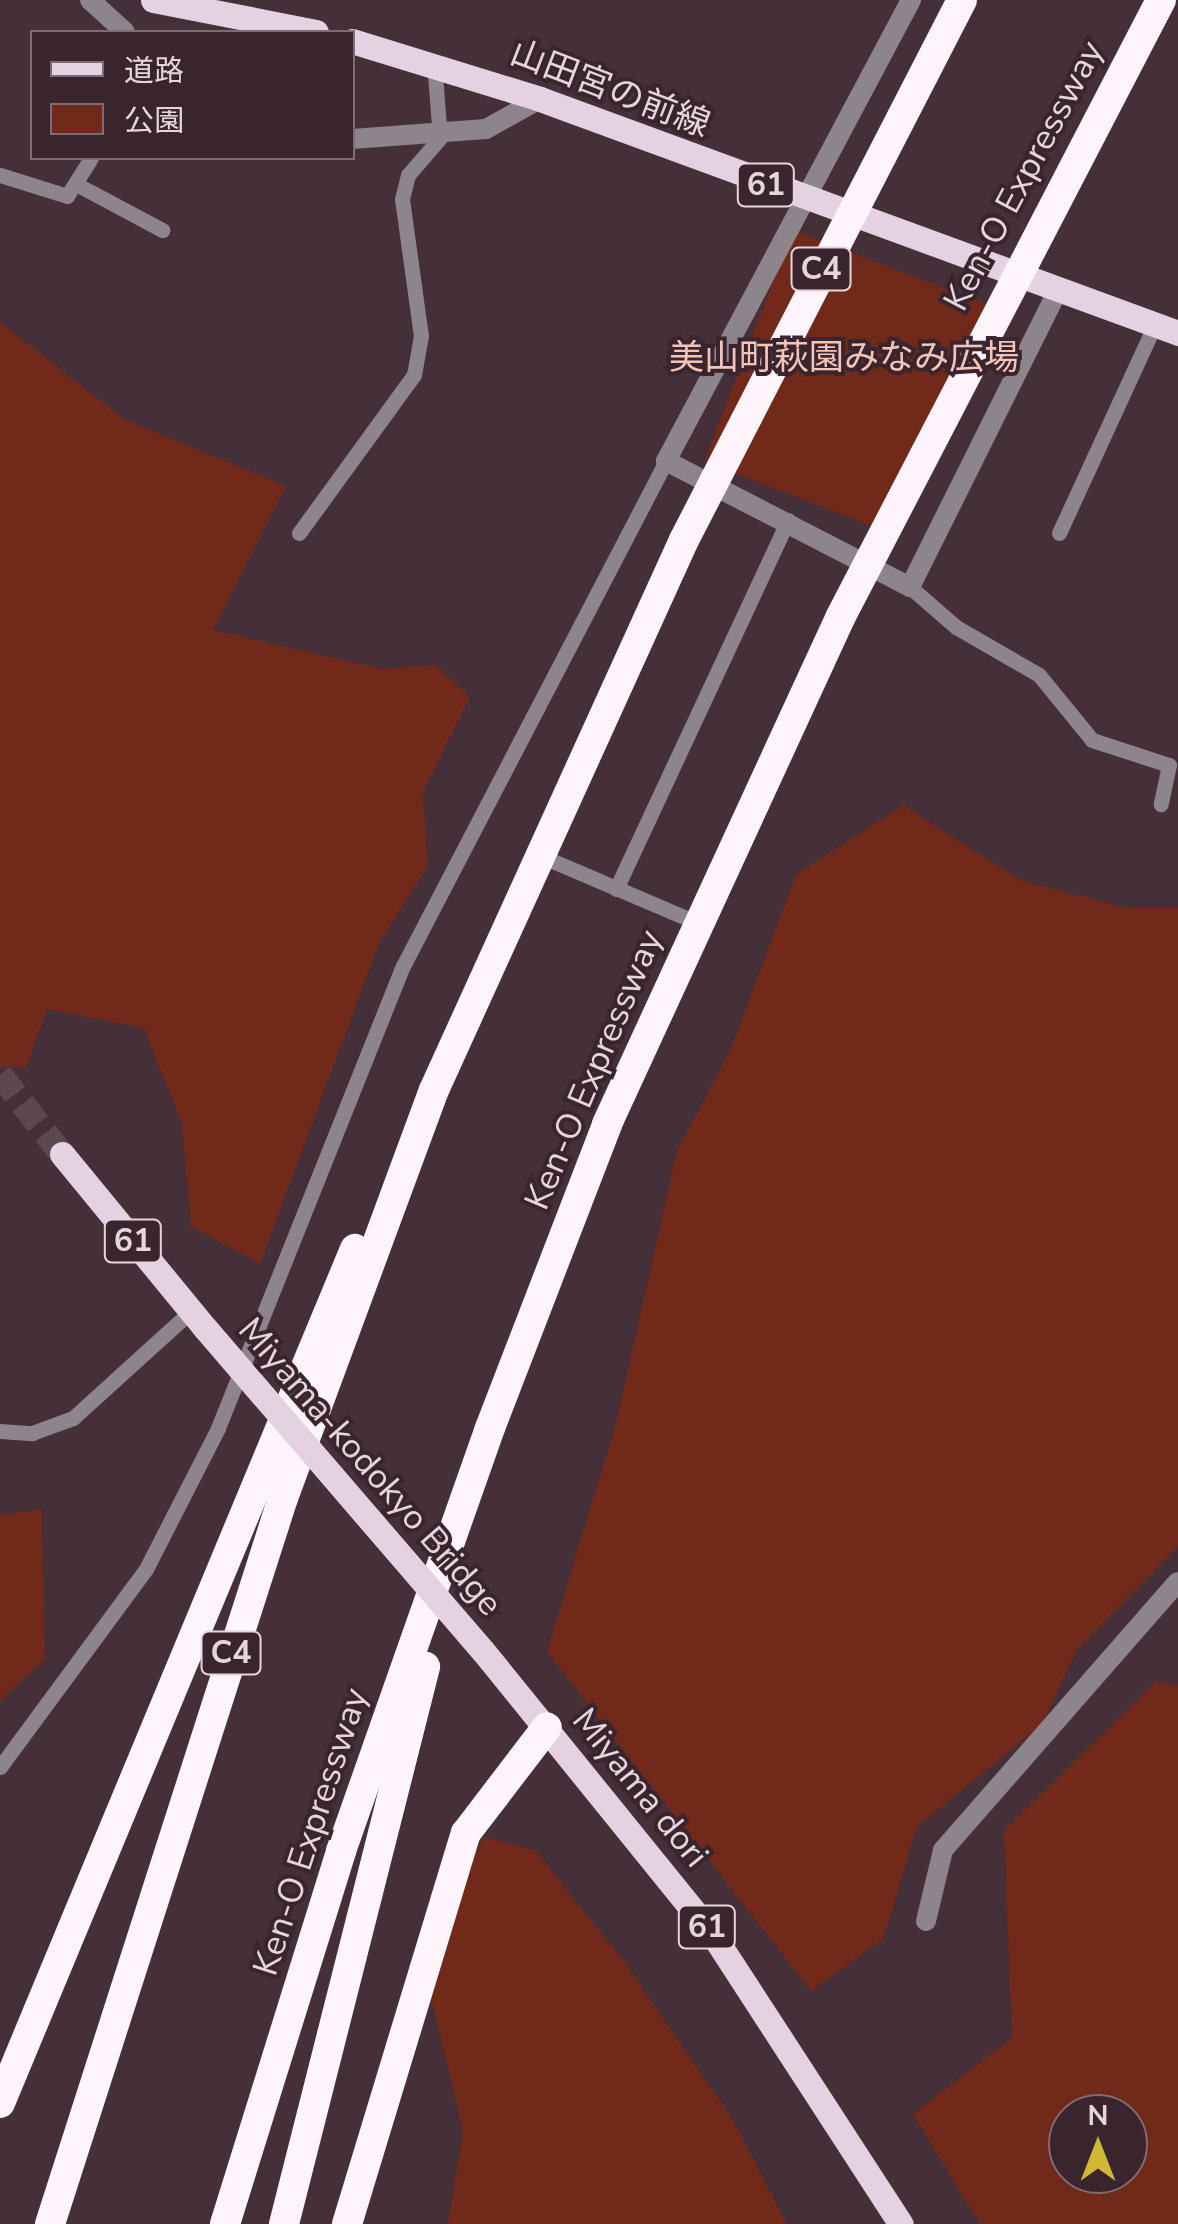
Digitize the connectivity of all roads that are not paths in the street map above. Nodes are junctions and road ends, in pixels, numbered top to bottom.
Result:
1 (90, 0) edge
2 (153, 0) edge
3 (911, 0) edge
4 (962, 0) edge
5 (1161, 0) edge
6 (115, 29) edge
7 (306, 30) edge
8 (355, 42) edge
9 (434, 62) junction
10 (540, 99) junction
11 (440, 138) junction
12 (355, 139) edge
13 (90, 160) edge
14 (0, 175) edge
15 (76, 184) junction
16 (798, 198) junction
17 (162, 230) dead end
18 (1058, 290) junction
19 (1166, 328) edge
20 (666, 461) junction
21 (788, 520) junction
22 (299, 533) dead end
23 (1059, 533) dead end
24 (910, 586) junction
25 (1161, 804) dead end
26 (541, 856) junction
27 (616, 889) junction
28 (698, 923) junction
29 (434, 1090) junction
30 (62, 1154) tunnel mouth
31 (197, 1320) junction
32 (490, 1428) junction
33 (0, 1431) edge
34 (1178, 1582) edge
35 (483, 1651) joint
36 (547, 1726) junction
37 (0, 1767) edge
38 (926, 1921) dead end
39 (0, 2103) edge
40 (50, 2224) edge
41 (225, 2224) edge
42 (284, 2224) edge
43 (347, 2224) edge
44 (901, 2224) edge

1 - 6 street
2 - 7 main road
3 - 16 street
4 - 26 highway, C4, bridge
5 - 28 highway, Ken-O Expressway, bridge
8 - 9 main road, 山田宮の前線 / 61
9 - 10 main road, 山田宮の前線 / 61
9 - 11 lane
10 - 11 street
10 - 16 main road, 山田宮の前線 / 61
11 - 12 street
11 - 22 lane
13 - 15 lane
14 - 15 lane
15 - 17 lane
16 - 18 main road, 山田宮の前線 / 61
16 - 20 street
18 - 19 main road, 山田宮の前線 / 61
18 - 24 street
19 - 23 lane
20 - 21 street
20 - 37 lane
21 - 24 street
21 - 27 lane
24 - 25 lane
26 - 27 lane
26 - 29 highway, C4
27 - 28 lane
28 - 32 highway, Ken-O Expressway
29 - 39 highway
29 - 40 highway, C4
30 - 31 main road, 61
31 - 33 lane
31 - 35 main road, Miyama-kodokyo Bridge / 61, bridge
32 - 41 highway, Ken-O Expressway
32 - 42 highway
34 - 38 street
35 - 36 main road, Miyama dori / 61
36 - 43 highway
36 - 44 main road, Miyama dori / 61

